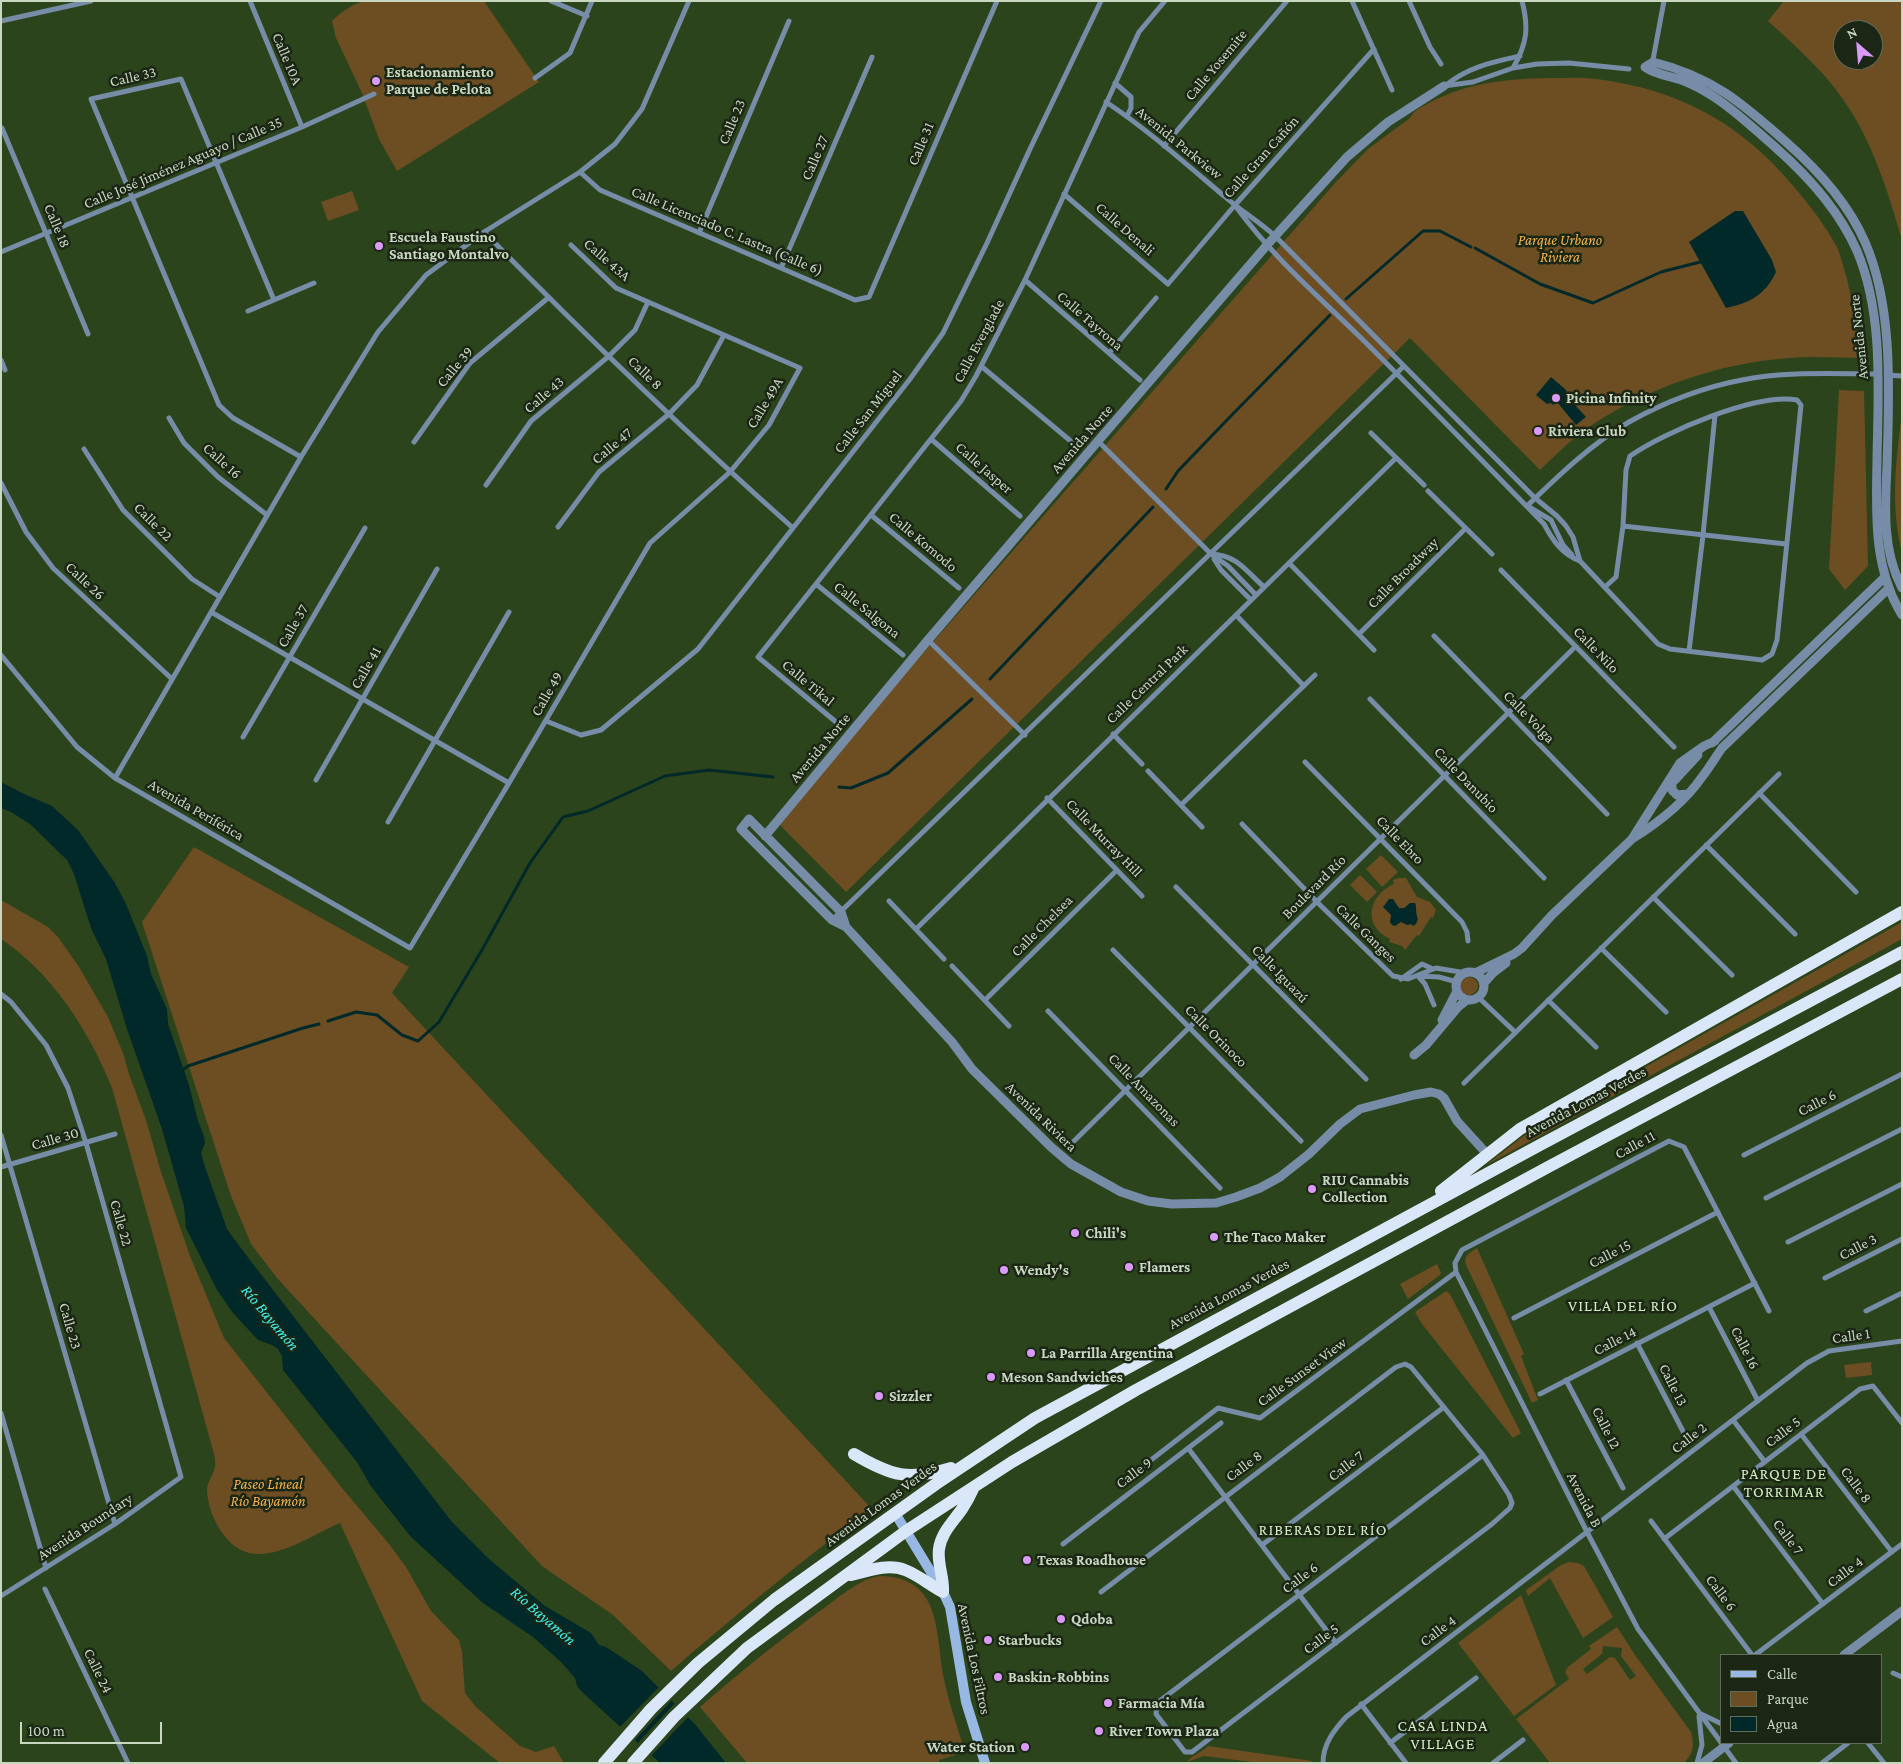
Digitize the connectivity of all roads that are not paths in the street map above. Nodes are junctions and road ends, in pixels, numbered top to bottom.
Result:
1 (91, 1) edge
2 (250, 1) edge
3 (551, 1) edge
4 (592, 1) edge
5 (689, 1) edge
6 (997, 1) edge
7 (1101, 1) edge
8 (1165, 1) edge
9 (1287, 1) edge
10 (1352, 1) edge
11 (1409, 1) edge
12 (1522, 1) edge
13 (1664, 1) edge
14 (587, 16) junction
15 (789, 21) dead end
16 (1, 22) edge
17 (1374, 49) junction
18 (1520, 56) junction
19 (872, 57) dead end
20 (1441, 64) dead end
21 (1649, 67) junction
22 (1514, 68) junction
23 (1629, 69) dead end
24 (536, 78) dead end
25 (1115, 83) junction
26 (1444, 86) junction
27 (1392, 90) dead end
28 (374, 94) dead end
29 (1106, 102) junction
30 (1127, 116) junction
31 (302, 127) junction
32 (2, 128) edge
33 (1164, 146) junction
34 (216, 162) junction
35 (580, 172) junction
36 (1064, 194) junction
37 (131, 198) junction
38 (1234, 205) junction
39 (484, 232) junction
40 (46, 233) junction
41 (699, 233) junction
42 (1276, 237) junction
43 (571, 244) dead end
44 (1267, 245) junction
45 (1, 252) edge
46 (781, 268) junction
47 (1025, 280) junction
48 (314, 283) dead end
49 (1168, 284) joint
50 (868, 297) joint
51 (548, 298) junction
52 (1156, 298) dead end
53 (274, 300) junction
54 (648, 302) junction
55 (248, 311) dead end
56 (88, 334) dead end
57 (724, 336) junction
58 (1109, 353) junction
59 (609, 356) junction
60 (1, 360) edge
61 (981, 366) junction
62 (1404, 366) junction
63 (6, 370) dead end
64 (1396, 374) junction
65 (1878, 374) junction
66 (1888, 375) junction
67 (1902, 376) edge
68 (1140, 380) dead end
69 (669, 414) junction
70 (1715, 415) junction
71 (169, 418) dead end
72 (1371, 433) dead end
73 (931, 439) junction
74 (1098, 441) junction
75 (414, 442) dead end
76 (1078, 448) dead end
77 (84, 449) dead end
78 (301, 457) junction
79 (1396, 458) junction
80 (730, 472) junction
81 (2, 483) edge
82 (486, 485) dead end
83 (1424, 485) dead end
84 (1428, 491) dead end
85 (1535, 498) junction
86 (1526, 506) junction
87 (267, 515) junction
88 (871, 515) junction
89 (1020, 516) dead end
90 (1623, 526) junction
91 (558, 527) dead end
92 (365, 528) dead end
93 (793, 528) junction
94 (1465, 529) junction
95 (1704, 535) junction
96 (1786, 544) junction
97 (1210, 554) junction
98 (1492, 554) dead end
99 (1578, 560) junction
100 (1289, 562) junction
101 (437, 569) dead end
102 (1893, 569) junction
103 (1501, 570) dead end
104 (1885, 577) junction
105 (816, 584) junction
106 (1900, 584) edge
107 (1605, 587) junction
108 (959, 588) dead end
109 (1264, 588) junction
110 (1889, 588) junction
111 (1256, 595) junction
112 (220, 597) junction
113 (1251, 600) junction
114 (211, 612) junction
115 (510, 612) dead end
116 (1236, 615) junction
117 (1902, 615) edge
118 (1359, 634) junction
119 (1434, 636) dead end
120 (928, 640) junction
121 (1575, 647) junction
122 (1374, 650) dead end
123 (1689, 651) junction
124 (902, 655) dead end
125 (1, 656) edge
126 (290, 657) junction
127 (758, 657) joint
128 (1315, 675) dead end
129 (172, 680) junction
130 (1304, 686) junction
131 (362, 699) junction
132 (1370, 700) dead end
133 (1508, 713) junction
134 (546, 721) junction
135 (842, 727) dead end
136 (1113, 734) junction
137 (1025, 735) junction
138 (243, 737) dead end
139 (435, 741) junction
140 (1715, 741) junction
141 (1674, 747) dead end
142 (1305, 762) dead end
143 (1142, 764) dead end
144 (1148, 771) dead end
145 (1779, 774) dead end
146 (1444, 776) junction
147 (115, 778) junction
148 (316, 780) dead end
149 (509, 783) junction
150 (1672, 784) junction
151 (1759, 793) junction
152 (1688, 794) junction
153 (1047, 798) junction
154 (1182, 804) junction
155 (1652, 808) junction
156 (1607, 814) dead end
157 (388, 822) dead end
158 (1242, 824) dead end
159 (1202, 827) dead end
160 (765, 836) junction
161 (1381, 839) junction
162 (1632, 839) junction
163 (1706, 845) junction
164 (1117, 870) junction
165 (1544, 878) dead end
166 (1176, 887) dead end
167 (1856, 892) dead end
168 (1142, 896) dead end
169 (1653, 897) junction
170 (889, 902) dead end
171 (1317, 902) junction
172 (841, 912) junction
173 (1902, 912) edge
174 (832, 920) junction
175 (846, 927) junction
176 (916, 929) junction
177 (1795, 934) dead end
178 (1468, 941) dead end
179 (410, 948) joint
180 (1601, 948) junction
181 (1113, 950) dead end
182 (1902, 952) edge
183 (1514, 954) junction
184 (944, 959) dead end
185 (1253, 965) junction
186 (952, 966) dead end
187 (1432, 969) junction
188 (1470, 973) junction
189 (1732, 975) dead end
190 (1417, 976) junction
191 (1401, 979) junction
192 (1902, 979) edge
193 (1484, 983) junction
194 (1902, 984) edge
195 (1457, 987) junction
196 (1880, 990) junction
197 (1, 994) edge
198 (1478, 997) junction
199 (984, 1000) junction
200 (1467, 1000) junction
201 (1548, 1000) junction
202 (1434, 1005) dead end
203 (1048, 1010) dead end
204 (1666, 1012) dead end
205 (1010, 1026) dead end
206 (1190, 1028) junction
207 (1438, 1032) junction
208 (1515, 1032) junction
209 (1596, 1047) dead end
210 (1414, 1055) dead end
211 (1902, 1074) edge
212 (1366, 1079) dead end
213 (1464, 1083) dead end
214 (1126, 1090) junction
215 (1902, 1129) edge
216 (115, 1134) dead end
217 (1, 1135) edge
218 (1301, 1141) dead end
219 (86, 1143) junction
220 (1070, 1145) dead end
221 (1487, 1154) junction
222 (1744, 1155) dead end
223 (10, 1165) junction
224 (1, 1167) edge
225 (1902, 1184) edge
226 (1220, 1188) dead end
227 (1766, 1198) dead end
228 (1718, 1212) junction
229 (1406, 1217) junction
230 (1902, 1238) edge
231 (1788, 1242) dead end
232 (1456, 1272) junction
233 (1825, 1278) dead end
234 (1754, 1283) junction
235 (1902, 1293) edge
236 (1709, 1307) junction
237 (1769, 1311) dead end
238 (1866, 1311) dead end
239 (1514, 1318) dead end
240 (1902, 1341) edge
241 (1637, 1344) junction
242 (1807, 1363) joint
243 (1566, 1380) junction
244 (1540, 1394) dead end
245 (1758, 1401) junction
246 (1444, 1407) junction
247 (1, 1413) edge
248 (1732, 1420) junction
249 (1221, 1422) dead end
250 (1902, 1423) edge
251 (1801, 1434) junction
252 (1687, 1439) dead end
253 (1188, 1448) junction
254 (854, 1454) dead end
255 (1483, 1455) junction
256 (1765, 1462) junction
257 (963, 1465) junction
258 (1132, 1474) dead end
259 (181, 1477) joint
260 (1733, 1486) junction
261 (975, 1487) junction
262 (1623, 1488) dead end
263 (1225, 1497) junction
264 (896, 1513) junction
265 (1651, 1521) dead end
266 (115, 1524) junction
267 (906, 1532) junction
268 (1587, 1532) junction
269 (1664, 1539) junction
270 (1063, 1544) dead end
271 (1902, 1544) edge
272 (1262, 1546) junction
273 (1892, 1552) junction
274 (46, 1568) junction
275 (843, 1577) junction
276 (45, 1589) dead end
277 (942, 1592) junction
278 (1100, 1592) dead end
279 (1300, 1594) junction
280 (1, 1596) edge
281 (1823, 1604) junction
282 (1902, 1611) edge
283 (1336, 1643) junction
284 (1753, 1654) edge
285 (1755, 1654) edge
286 (1845, 1654) edge
287 (1893, 1673) dead end
288 (1902, 1677) edge
289 (1476, 1678) dead end
290 (1361, 1704) junction
291 (1699, 1713) junction
292 (1720, 1723) edge
293 (1168, 1730) joint
294 (1720, 1738) edge
295 (1523, 1740) dead end
296 (1390, 1743) junction
297 (1847, 1744) edge
298 (1869, 1744) edge
299 (1726, 1745) edge
300 (128, 1763) edge
301 (604, 1763) edge
302 (632, 1763) edge
303 (985, 1763) edge
304 (1323, 1763) edge
305 (1406, 1763) edge
306 (1493, 1763) edge
307 (1697, 1763) edge
308 (1703, 1763) edge
309 (1736, 1763) edge
310 (1822, 1763) edge
311 (1884, 1763) edge

1 - 16 street
2 - 31 street, Calle 10A
3 - 14 street
4 - 14 street
5 - 35 street
6 - 50 street, Calle 31
7 - 93 street, Calle San Miguel
8 - 25 street, Calle Everglade
9 - 33 street, Calle Yosemite
10 - 17 street
11 - 20 street
12 - 18 street
13 - 21 street
14 - 24 street
15 - 41 street, Calle 23
17 - 27 street
17 - 38 street, Calle Gran Cañón
18 - 22 street
18 - 26 street
19 - 46 street, Calle 27
21 - 65 street, Avenida Norte
21 - 66 street, Avenida Norte
22 - 23 street
22 - 26 street
25 - 29 street, Calle Everglade
25 - 30 street
26 - 42 street, Avenida Norte
28 - 31 street, Calle José Jiménez Aguayo / Calle 35
29 - 30 street, Avenida Parkview
29 - 36 street, Calle Everglade
30 - 33 street, Avenida Parkview
31 - 34 street, Calle José Jiménez Aguayo / Calle 35
32 - 40 street, Calle 18
33 - 38 street, Avenida Parkview
34 - 37 street, Calle José Jiménez Aguayo / Calle 35
34 - 37 street, Calle 33
34 - 53 street
35 - 39 street
35 - 41 street, Calle Licenciado C. Lastra (Calle 6)
36 - 47 street, Calle Everglade
36 - 49 street, Calle Denali
37 - 40 street, Calle José Jiménez Aguayo / Calle 35
37 - 78 street
38 - 42 street, Avenida Parkview
38 - 44 street, Avenida Parkview
38 - 49 street, Calle Gran Cañón
39 - 51 street, Calle 8
39 - 78 street
40 - 45 street, Calle José Jiménez Aguayo / Calle 35
40 - 56 street, Calle 18
41 - 46 street, Calle Licenciado C. Lastra (Calle 6)
42 - 44 street, Avenida Norte
42 - 62 street, Avenida Parkview
43 - 54 street, Calle 43A
44 - 64 street, Avenida Parkview
44 - 74 street, Avenida Norte
46 - 50 street, Calle Licenciado C. Lastra (Calle 6)
47 - 58 street, Calle Tayrona
47 - 61 street, Calle Everglade
48 - 53 street
51 - 59 street, Calle 8
51 - 75 street, Calle 39
52 - 58 street
53 - 55 street
54 - 57 street
54 - 59 street
57 - 69 street
57 - 80 street, Calle 49A
58 - 68 street, Calle Tayrona
59 - 69 street, Calle 8
59 - 82 street, Calle 43
60 - 63 street
61 - 73 street, Calle Everglade
61 - 76 street
62 - 64 street
62 - 85 street, Avenida Parkview
64 - 86 street, Avenida Parkview
64 - 97 street
65 - 66 street
65 - 85 street
65 - 104 street, Avenida Norte
66 - 67 street
66 - 102 street, Avenida Norte
69 - 80 street, Calle 8
69 - 91 street, Calle 47
70 - 90 street
70 - 95 street
70 - 96 street
71 - 87 street, Calle 16
72 - 79 street
73 - 88 street, Calle Everglade
73 - 89 street, Calle Jasper
74 - 97 street
74 - 120 street, Avenida Norte
77 - 112 street, Calle 22
78 - 87 street
79 - 83 street
79 - 100 street, Calle Central Park
80 - 93 street, Calle 8
80 - 134 street, Calle 49
81 - 129 street, Calle 26
84 - 94 street
85 - 86 street
85 - 99 street, Avenida Parkview
86 - 99 street, Avenida Parkview
87 - 112 street
88 - 105 street, Calle Everglade
88 - 108 street, Calle Komodo
90 - 95 street
90 - 107 street
92 - 126 street, Calle 37
93 - 134 street, Calle San Miguel
94 - 98 street
94 - 118 street, Calle Broadway
95 - 96 street
95 - 123 street
96 - 123 street, Avenida Parkview
97 - 109 street
97 - 111 street
97 - 113 street
97 - 137 street
99 - 107 street, Avenida Parkview
100 - 109 street, Calle Central Park
100 - 118 street
101 - 131 street, Calle 41
102 - 104 street
102 - 106 street, Avenida Norte
103 - 121 street, Calle Nilo
104 - 110 street, Avenida Norte
104 - 140 street
105 - 124 street, Calle Salgona
105 - 127 street, Calle Everglade
106 - 110 street
107 - 123 street, Avenida Parkview
109 - 111 street, Calle Central Park
110 - 117 street, Avenida Norte
110 - 152 street
111 - 113 street, Calle Central Park
112 - 114 street
113 - 116 street, Calle Central Park
114 - 126 street
114 - 129 street
115 - 139 street
116 - 130 street
116 - 136 street, Calle Central Park
118 - 122 street
119 - 133 street, Calle Volga
120 - 137 street
120 - 160 street, Avenida Norte
121 - 133 street, Boulevard Río
121 - 141 street, Calle Nilo
125 - 147 street, Avenida Periférica
126 - 131 street
126 - 138 street, Calle 37
127 - 135 street, Calle Tikal
128 - 130 street
129 - 147 street
130 - 154 street
131 - 139 street
131 - 148 street, Calle 41
132 - 146 street, Calle Danubio
133 - 146 street, Boulevard Río
133 - 156 street, Calle Volga
134 - 149 street, Calle 49
136 - 143 street
136 - 153 street, Calle Central Park
137 - 172 street
139 - 149 street
139 - 157 street
140 - 150 street
140 - 155 street
142 - 161 street, Calle Ebro
144 - 154 street
145 - 151 street
146 - 161 street, Boulevard Río
146 - 165 street, Calle Danubio
147 - 179 street, Avenida Periférica
149 - 179 street, Calle 49
150 - 152 street
150 - 155 street
151 - 163 street
151 - 167 street
152 - 162 street
153 - 164 street, Calle Murray Hill
153 - 176 street, Calle Central Park
154 - 159 street
155 - 162 street
158 - 171 street, Calle Ganges
160 - 172 street, Avenida Riviera
160 - 174 street, Avenida Riviera
161 - 171 street, Boulevard Río
161 - 178 street, Calle Ebro
162 - 183 street
163 - 169 street
163 - 177 street
164 - 168 street, Calle Murray Hill
164 - 199 street, Calle Chelsea
166 - 185 street, Calle Iguazú
169 - 180 street
169 - 189 street
170 - 176 street
171 - 185 street, Boulevard Río
171 - 191 street, Calle Ganges
172 - 174 street
172 - 175 street, Avenida Riviera
173 - 221 highway
174 - 175 street, Avenida Riviera
175 - 221 street, Avenida Riviera
176 - 184 street
180 - 201 street
180 - 204 street
181 - 206 street, Calle Orinoco
182 - 229 highway, Avenida Lomas Verdes
183 - 188 street
183 - 193 street
185 - 206 street, Boulevard Río
185 - 212 street, Calle Iguazú
186 - 199 street
187 - 188 street, Calle Ganges
187 - 190 street, Calle Ganges
187 - 191 street
188 - 193 street
188 - 195 street
190 - 191 street, Calle Ganges
190 - 195 street, Calle Ganges
190 - 202 street
192 - 196 highway
193 - 198 street
194 - 196 highway
195 - 200 street
195 - 207 street
196 - 261 highway
197 - 219 street, Calle 22
198 - 200 street
198 - 208 street
199 - 205 street
200 - 207 street
201 - 208 street
201 - 209 street
203 - 214 street, Calle Amazonas
206 - 214 street, Boulevard Río
206 - 218 street, Calle Orinoco
207 - 210 street
208 - 213 street
211 - 222 street, Calle 6
214 - 220 street, Boulevard Río
214 - 226 street, Calle Amazonas
215 - 227 street
216 - 219 street, Calle 30
217 - 223 street, Calle 23
219 - 223 street, Calle 30
219 - 259 street, Calle 22
221 - 229 highway
223 - 224 street, Calle 30
223 - 266 street, Calle 23
225 - 231 street
228 - 232 street, Calle 11
228 - 234 street, Calle 11
228 - 239 street, Calle 15
229 - 257 highway, Avenida Lomas Verdes
230 - 233 street, Calle 3
232 - 258 street, Calle Sunset View
232 - 268 street, Avenida B
234 - 236 street, Calle 14
234 - 237 street, Calle 11
235 - 238 street
236 - 241 street, Calle 14
236 - 245 street, Calle 16
240 - 242 street, Calle 1
241 - 243 street, Calle 14
241 - 252 street, Calle 13
242 - 245 street, Calle 2
243 - 244 street, Calle 14
243 - 262 street, Calle 12
245 - 248 street, Calle 2
246 - 255 street
246 - 263 street, Calle 8
246 - 272 street, Calle 7
247 - 274 street
248 - 256 street
248 - 268 street, Calle 2
249 - 253 street, Calle 9
250 - 251 street, Calle 5
251 - 256 street, Calle 5
251 - 273 street, Calle 8
253 - 263 street
253 - 270 street, Calle 9
254 - 257 highway
255 - 279 street, Calle 6
255 - 283 street, Calle 5
256 - 260 street, Calle 5
257 - 264 highway, Avenida Lomas Verdes
259 - 266 street, Avenida Boundary
260 - 269 street, Calle 5
260 - 281 street, Calle 7
261 - 267 highway
261 - 277 highway
263 - 272 street
263 - 278 street, Calle 8
264 - 267 main road, Avenida Los Filtros
264 - 301 highway, Avenida Lomas Verdes
265 - 269 street, Calle 6
266 - 274 street, Avenida Boundary
267 - 275 highway
267 - 277 main road, Avenida Los Filtros
268 - 290 street, Calle 4
268 - 291 street, Avenida B
269 - 284 street, Calle 6
271 - 273 street, Calle 4
272 - 279 street
273 - 281 street, Calle 4
274 - 280 street, Avenida Boundary
275 - 277 highway
275 - 302 highway
276 - 300 street, Calle 24
277 - 303 main road, Avenida Los Filtros
279 - 283 street
279 - 293 street, Calle 6
281 - 285 street, Calle 4
282 - 286 street
283 - 293 street, Calle 5
287 - 288 street
289 - 296 street
290 - 296 street
290 - 304 street, Calle 4
291 - 292 street
291 - 294 street, Avenida B
291 - 307 street
295 - 306 street
296 - 305 street
297 - 310 street
298 - 311 street
299 - 308 street
299 - 309 street, Avenida B

